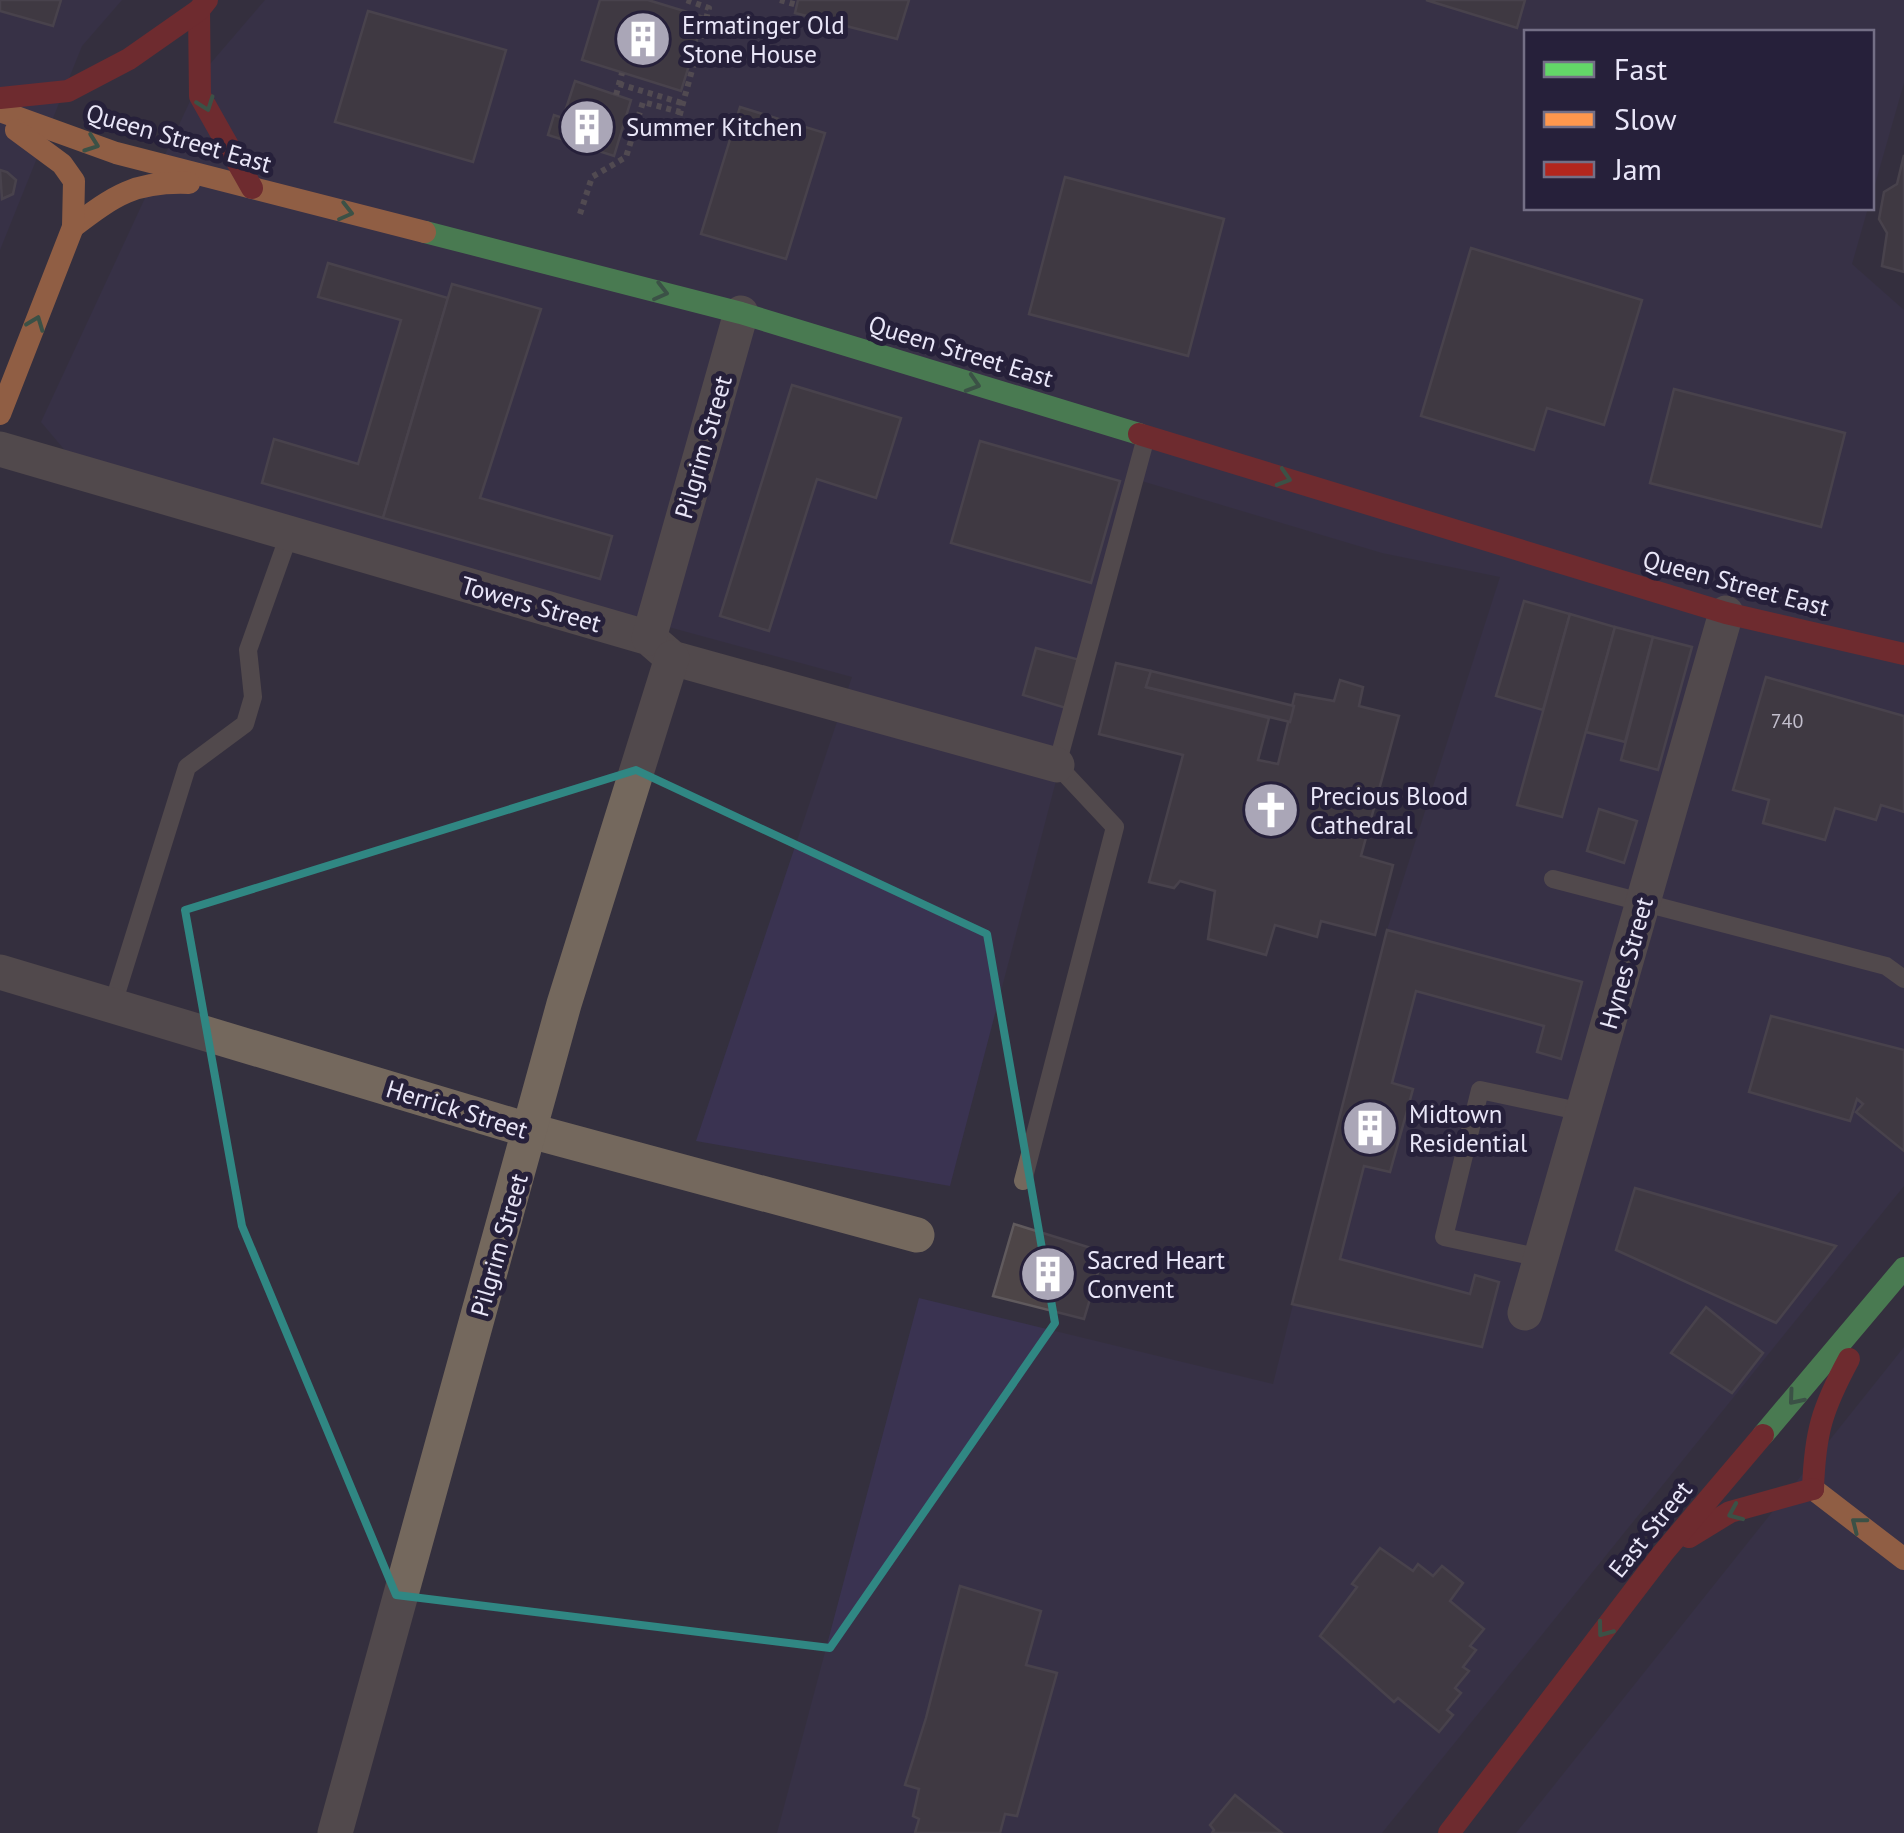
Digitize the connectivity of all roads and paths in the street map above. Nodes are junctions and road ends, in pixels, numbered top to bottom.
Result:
1 (686, 0) edge
2 (780, 0) edge
3 (203, 5) edge
4 (797, 5) dead end
5 (622, 73) dead end
6 (619, 84) junction
7 (616, 94) dead end
8 (0, 98) edge
9 (682, 103) junction
10 (0, 111) edge
11 (680, 112) junction
12 (0, 119) edge
13 (677, 125) dead end
14 (252, 188) junction
15 (580, 214) dead end
16 (74, 227) junction
17 (741, 313) junction
18 (0, 411) edge
19 (1146, 436) junction
20 (0, 448) edge
21 (289, 535) junction
22 (1726, 612) junction
23 (660, 648) junction
24 (1904, 654) edge
25 (1057, 765) junction
26 (1553, 878) dead end
27 (1642, 904) junction
28 (0, 972) edge
29 (1904, 979) edge
30 (112, 1006) junction
31 (1583, 1112) junction
32 (531, 1132) junction
33 (1022, 1181) dead end
34 (916, 1235) dead end
35 (1541, 1258) junction
36 (1904, 1268) edge
37 (1881, 1297) junction
38 (1526, 1314) dead end
39 (1813, 1488) junction
40 (1664, 1553) junction
41 (1904, 1559) edge
42 (335, 1833) edge
43 (1449, 1833) edge

1 - 9 path
2 - 4 path
3 - 8 main road
3 -> 14 main road
5 - 6 path
6 - 7 path
6 - 9 path
9 - 11 path
10 -> 14 main road, Queen Street East
11 - 13 path
11 - 15 path
12 - 16 main road
14 - 16 main road
14 -> 17 main road, Queen Street East
18 -> 16 main road
17 -> 19 main road, Queen Street East
17 - 23 street, Pilgrim Street
19 -> 22 main road, Queen Street East
19 - 25 lane
20 - 21 street, Towers Street
21 - 23 street, Towers Street
21 - 30 lane
22 - 24 main road, Queen Street East
22 - 27 street, Hynes Street
23 - 25 street, Towers Street
23 - 32 street, Pilgrim Street
25 - 33 lane
26 - 27 lane
27 - 29 lane
27 - 31 street, Hynes Street
28 - 30 street, Herrick Street
30 - 32 street, Herrick Street
31 - 35 street, Hynes Street
31 - 35 lane
32 - 34 street, Herrick Street
32 - 42 street, Pilgrim Street
35 - 38 street, Hynes Street
36 - 37 main road, East Street
37 - 39 main road
37 -> 40 main road, East Street
39 -> 40 main road
41 -> 39 main road
40 -> 43 main road, East Street

